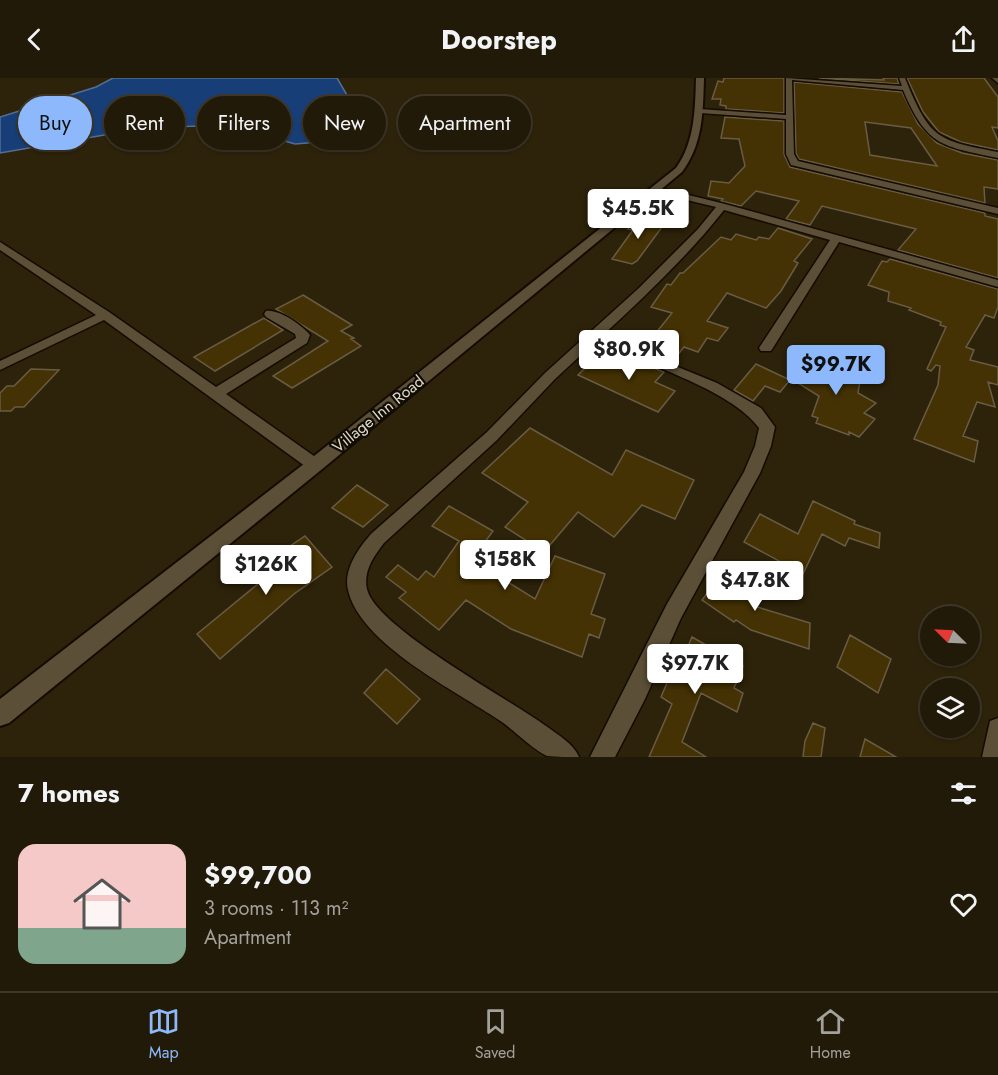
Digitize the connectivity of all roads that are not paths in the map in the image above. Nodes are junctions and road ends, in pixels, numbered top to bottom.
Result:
1 (700, 78) edge
2 (789, 78) edge
3 (902, 78) edge
4 (906, 88) junction
5 (700, 111) junction
6 (789, 117) junction
7 (998, 155) edge
8 (656, 190) junction
9 (722, 206) junction
10 (998, 211) edge
11 (836, 238) junction
12 (0, 245) edge
13 (998, 284) edge
14 (270, 314) dead end
15 (105, 315) junction
16 (593, 337) junction
17 (766, 348) dead end
18 (0, 366) edge
19 (216, 394) junction
20 (315, 465) junction
21 (0, 714) edge
22 (998, 729) edge
23 (567, 757) edge
24 (602, 757) edge
25 (994, 757) edge

1 - 5 street, Village Inn Road
2 - 4 street
2 - 6 street
3 - 4 street
4 - 7 street
5 - 6 street
5 - 8 street, Village Inn Road
6 - 10 street
8 - 9 street
8 - 20 street, Village Inn Road
9 - 11 street
9 - 16 street
11 - 13 street
11 - 17 street
12 - 15 street
14 - 19 street
15 - 18 street
15 - 19 street
16 - 23 street
16 - 24 street
19 - 20 street
20 - 21 street, Village Inn Road
22 - 25 street

